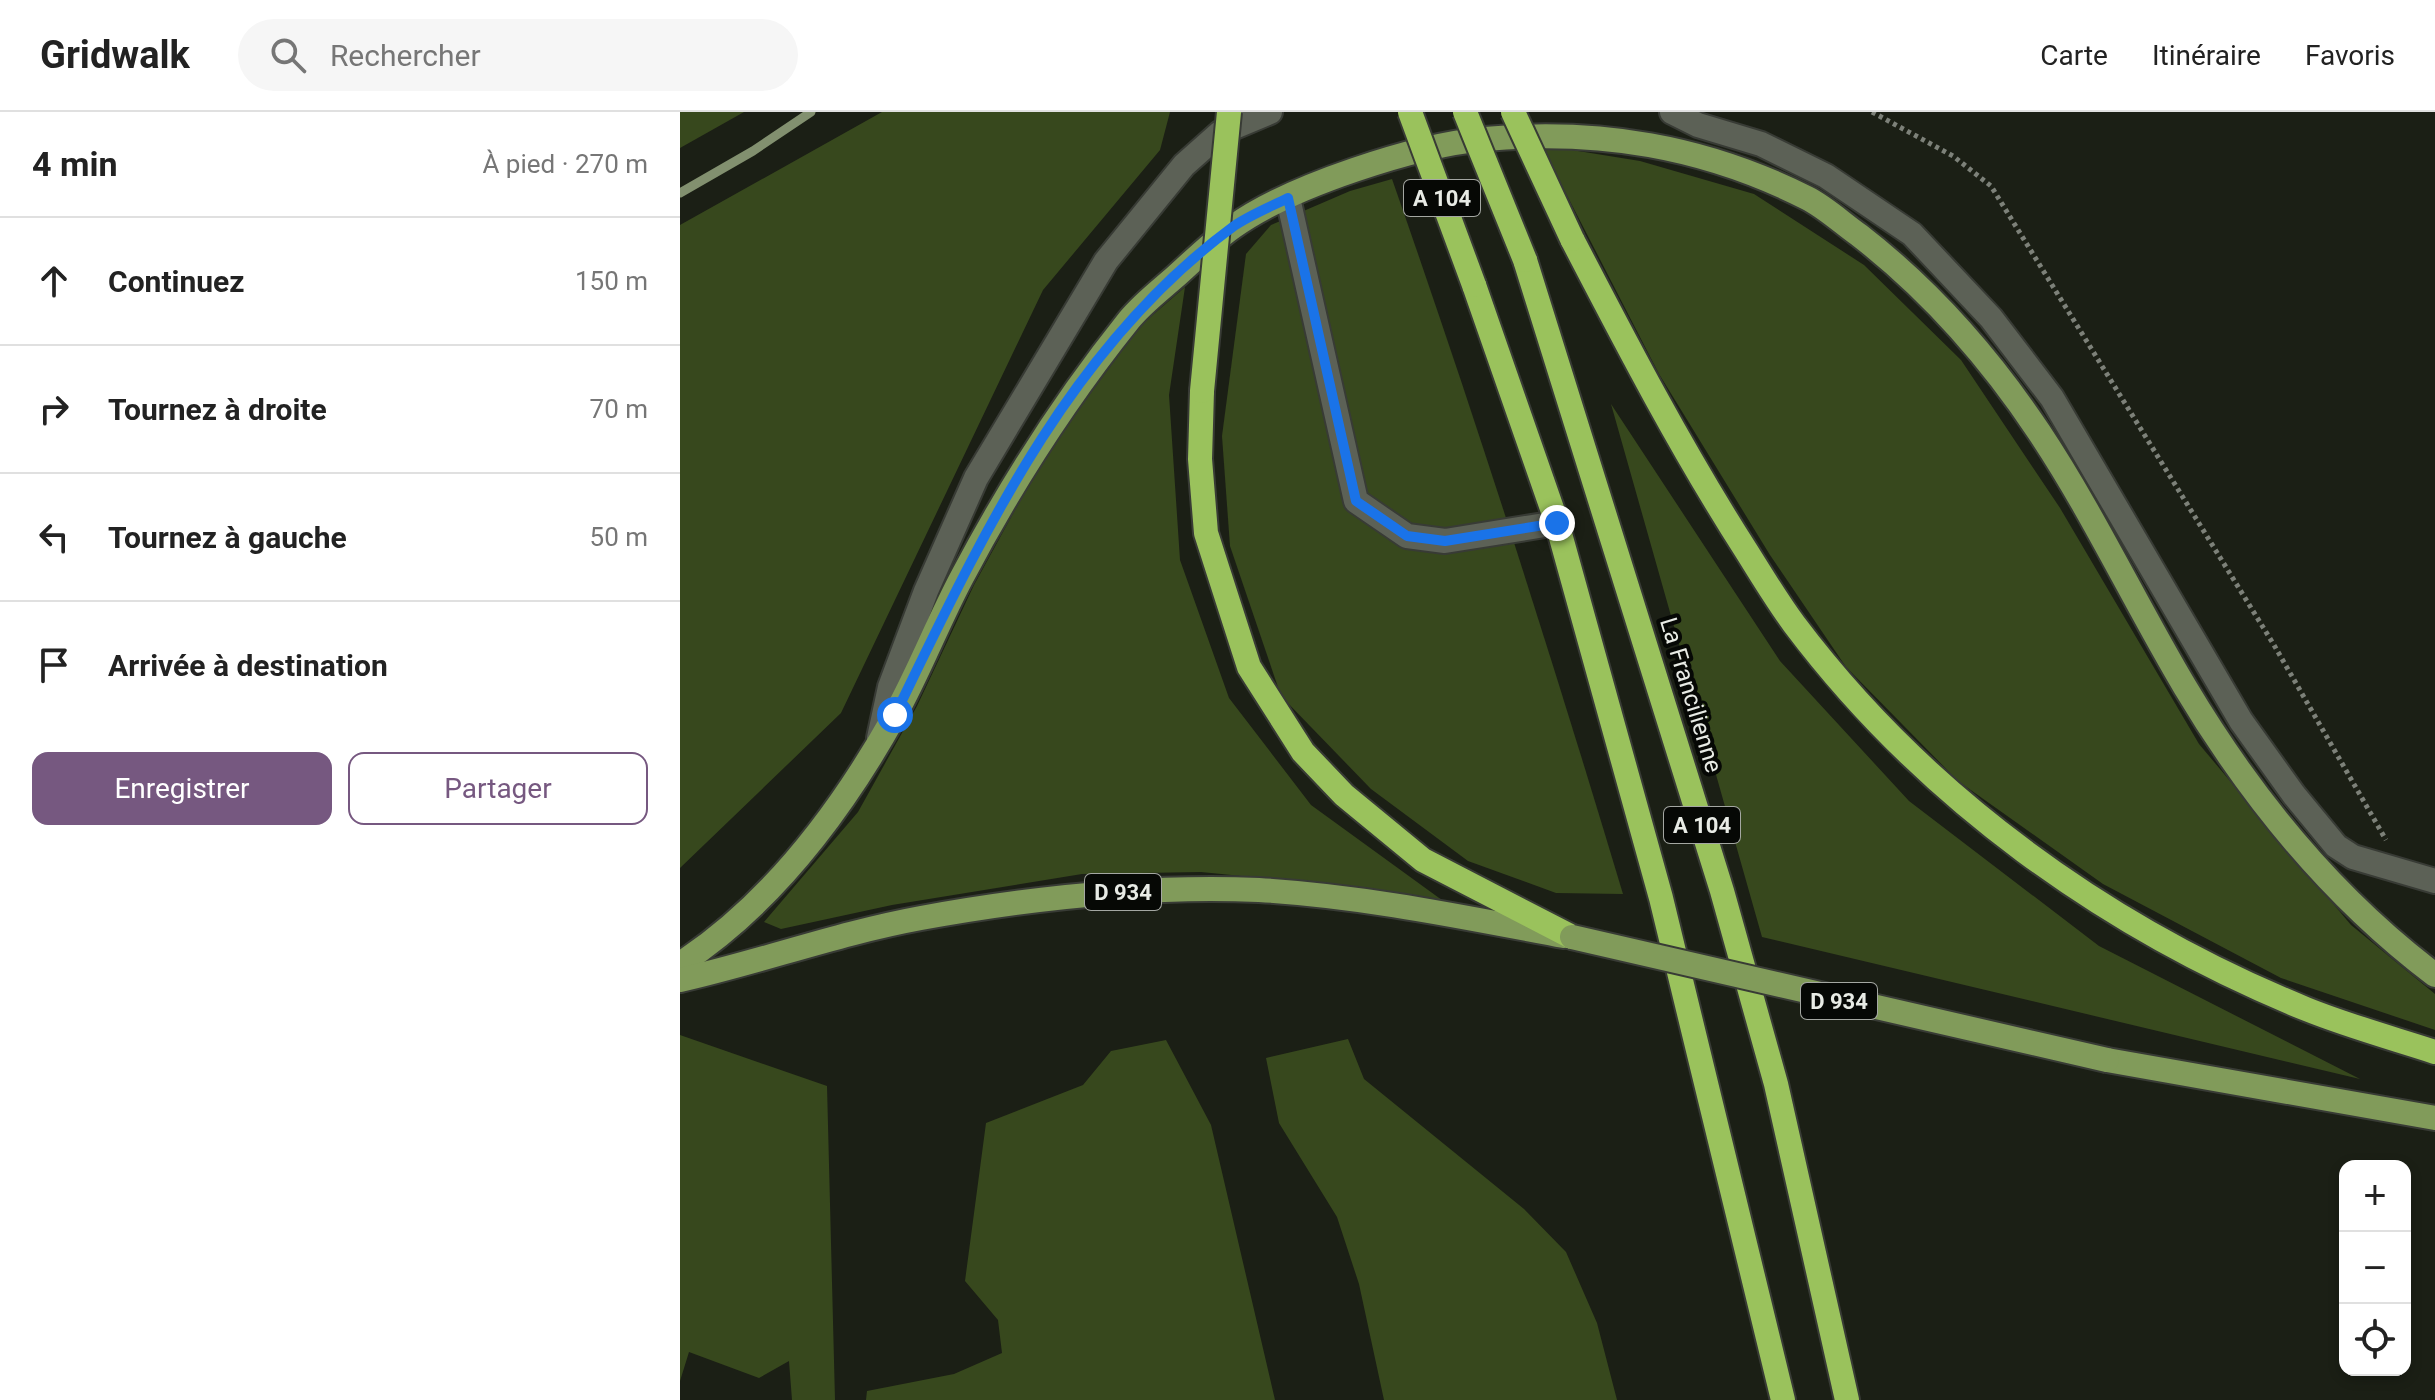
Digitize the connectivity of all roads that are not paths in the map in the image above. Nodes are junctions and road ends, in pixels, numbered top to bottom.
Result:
1 (1229, 112) edge
2 (1270, 112) edge
3 (1410, 112) edge
4 (1465, 112) edge
5 (1513, 112) edge
6 (1672, 112) edge
7 (1288, 198) junction
8 (1557, 523) junction
9 (878, 743) junction
10 (2435, 881) edge
11 (1572, 937) junction
12 (680, 964) edge
13 (2435, 975) edge
14 (680, 980) edge
15 (2435, 1052) edge
16 (2435, 1118) edge
17 (1783, 1400) edge
18 (1847, 1400) edge

1 - 11 highway, bridge
2 - 9 lane
3 - 8 highway, A 104, bridge
4 - 18 highway, La Francilienne / A 104, bridge
5 - 15 highway, bridge
6 - 10 lane
7 - 8 lane
7 - 9 main road
7 - 13 main road
8 - 17 highway, A 104
9 - 12 main road
11 - 14 main road, D 934
11 - 16 main road, D 934, bridge

